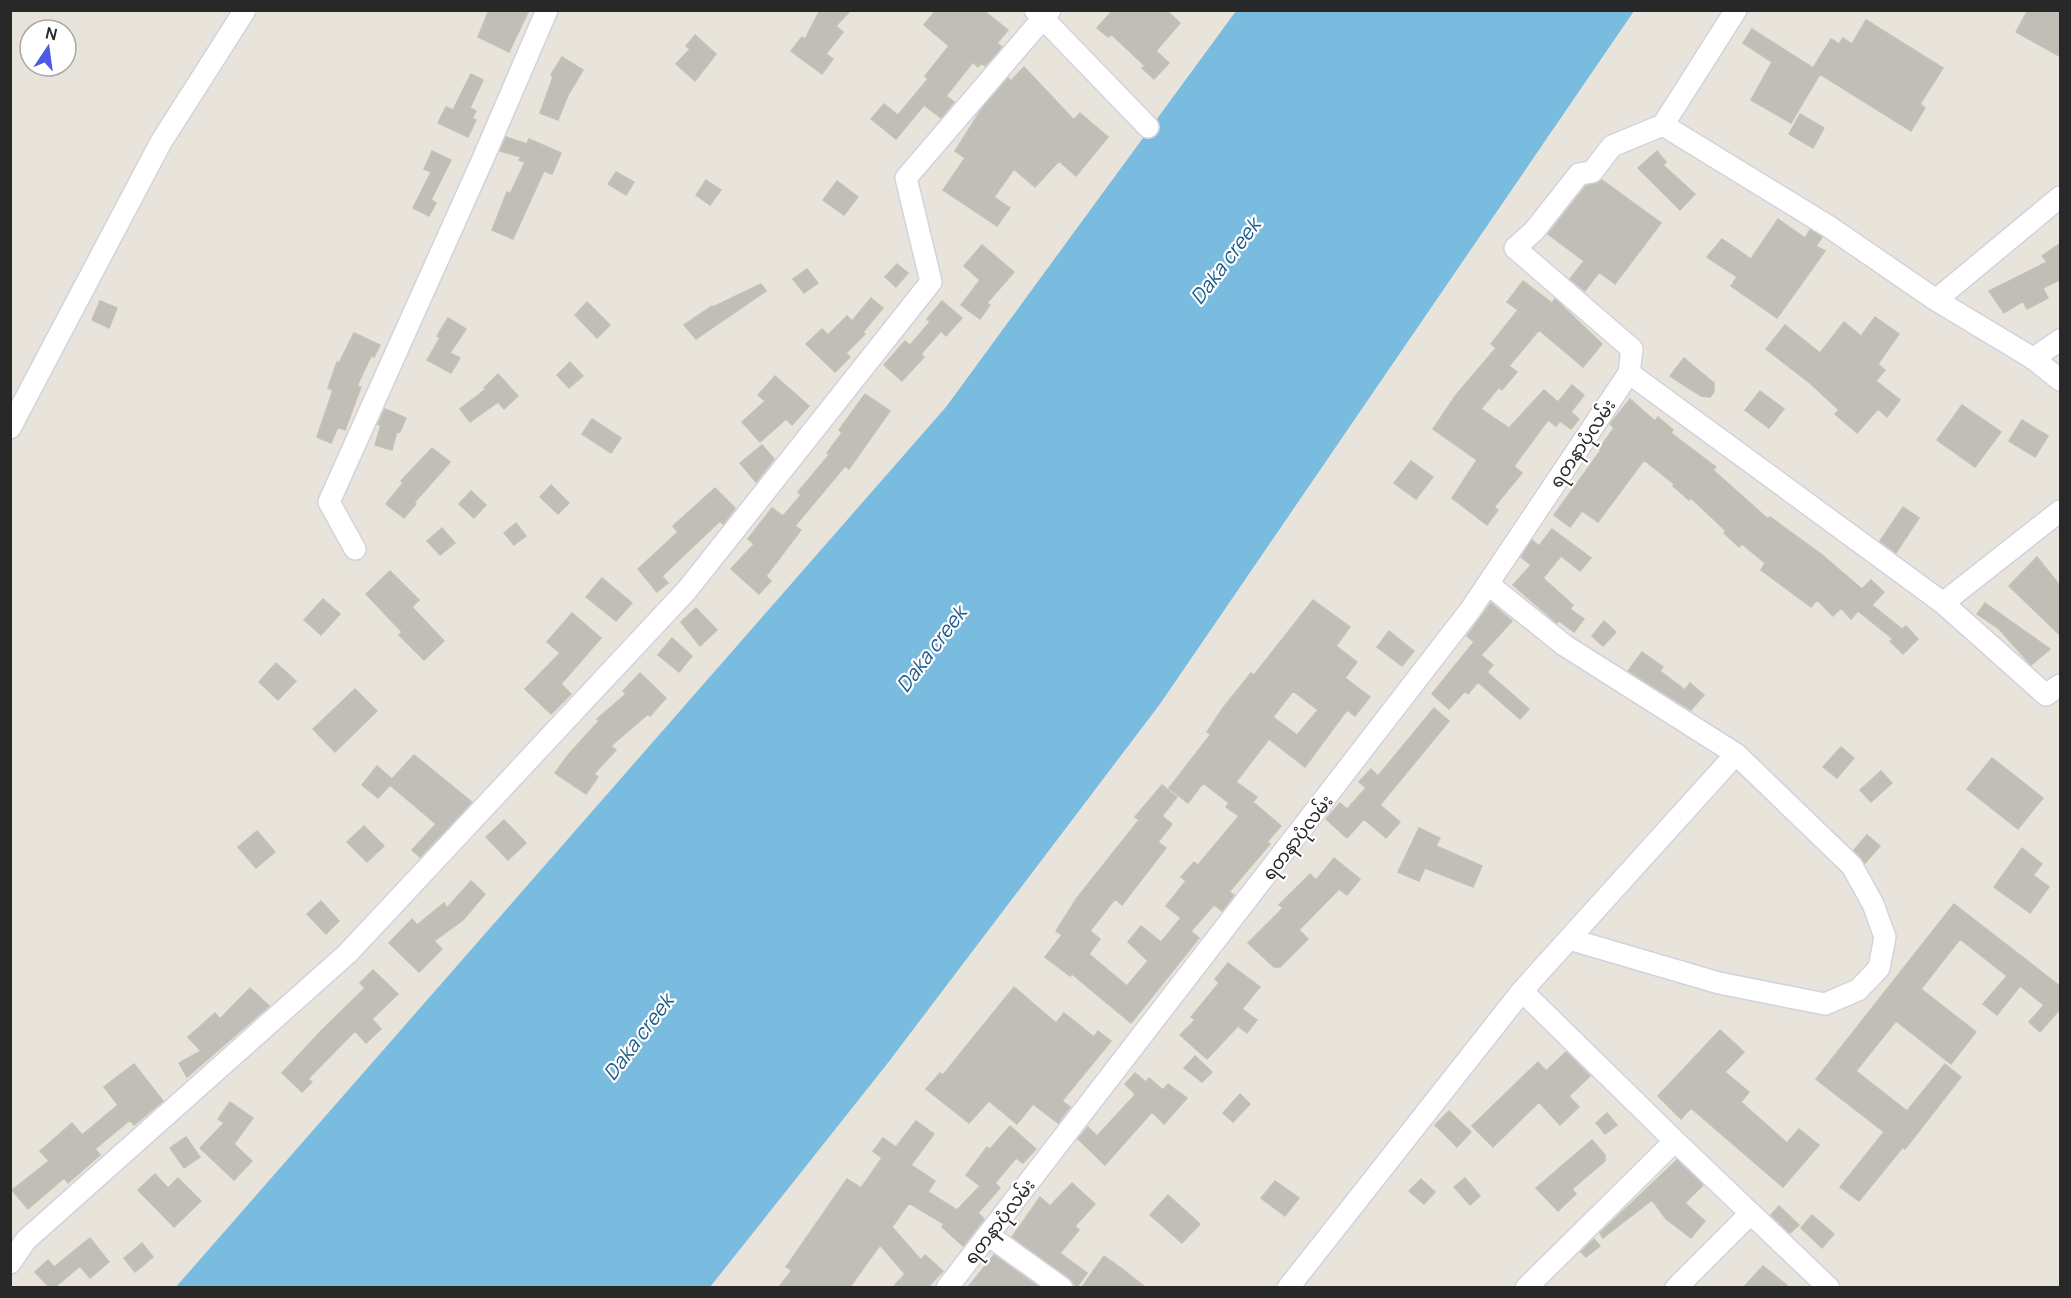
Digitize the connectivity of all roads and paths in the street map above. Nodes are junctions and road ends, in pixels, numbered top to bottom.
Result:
1 (245, 10) edge
2 (547, 10) edge
3 (1736, 10) edge
4 (1043, 13) edge
5 (1663, 125) junction
6 (1149, 127) dead end
7 (2061, 197) edge
8 (1936, 300) junction
9 (2061, 340) edge
10 (2033, 358) junction
11 (1629, 373) junction
12 (2061, 380) edge
13 (10, 428) edge
14 (2061, 510) edge
15 (355, 549) dead end
16 (1488, 584) junction
17 (1942, 603) junction
18 (2061, 685) edge
19 (1736, 753) junction
20 (1569, 939) junction
21 (1522, 991) junction
22 (1674, 1141) junction
23 (1750, 1214) junction
24 (988, 1235) junction
25 (10, 1263) edge
26 (947, 1287) edge
27 (1062, 1287) edge
28 (1287, 1287) edge
29 (1527, 1287) edge
30 (1676, 1287) edge
31 (1829, 1287) edge

1 - 13 street
2 - 15 street
3 - 5 street
4 - 6 street
4 - 25 street
5 - 8 street
5 - 11 street
7 - 8 street
8 - 10 street
9 - 10 street
10 - 12 street
11 - 16 street, ရတနာပုံလမ်း
11 - 17 street
14 - 17 street
16 - 19 street
16 - 24 street, ရတနာပုံလမ်း
17 - 18 street
19 - 20 street
19 - 20 street
20 - 21 street
21 - 22 street
21 - 28 street
22 - 23 street
22 - 29 street
23 - 30 street
23 - 31 street
24 - 26 street, ရတနာပုံလမ်း
24 - 27 street

